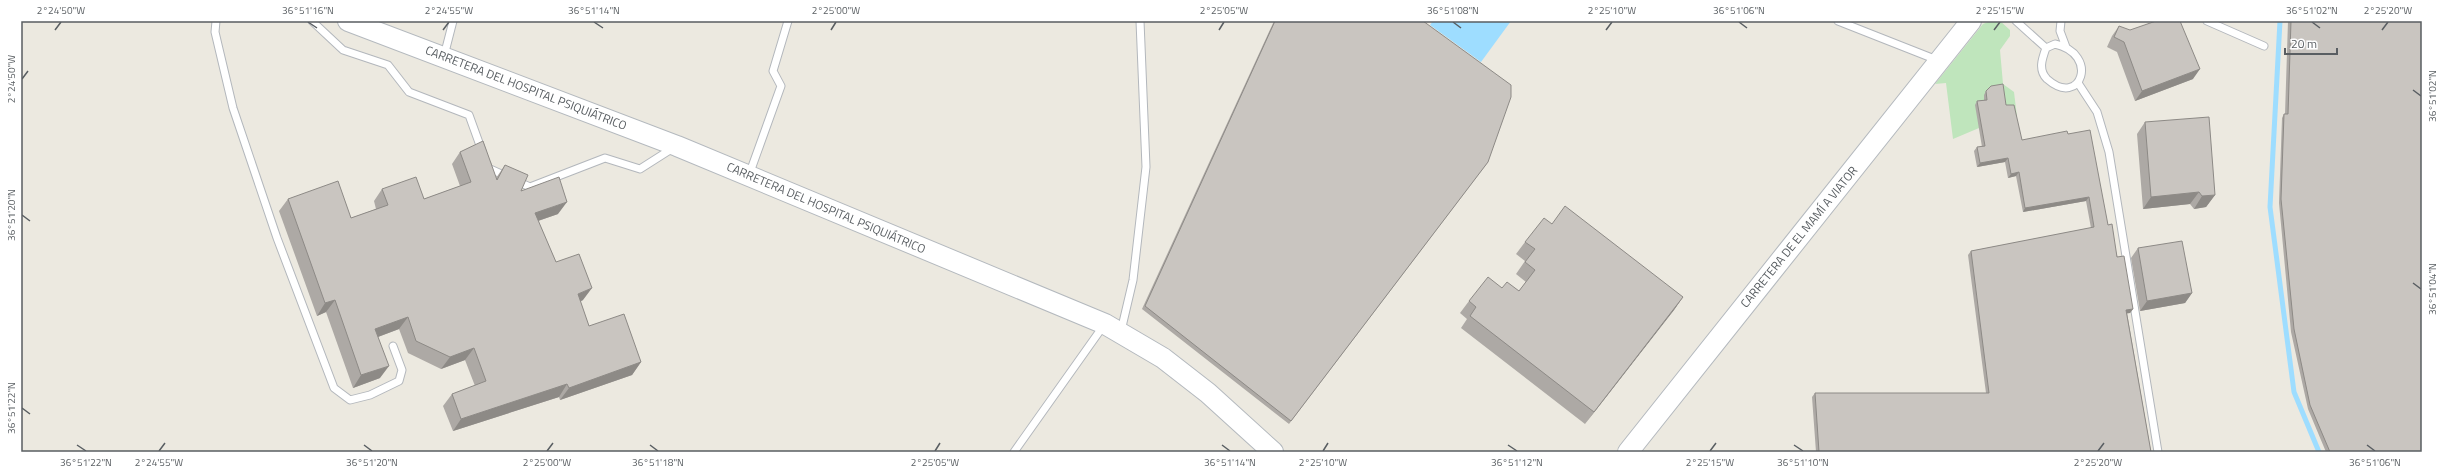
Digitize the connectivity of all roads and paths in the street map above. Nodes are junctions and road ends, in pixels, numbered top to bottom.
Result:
1 (216, 21) edge
2 (312, 21) edge
3 (348, 21) edge
4 (453, 21) edge
5 (788, 21) edge
6 (1140, 21) edge
7 (1838, 21) edge
8 (1970, 21) edge
9 (2016, 21) edge
10 (2061, 21) edge
11 (2207, 21) edge
12 (2264, 46) dead end
13 (2066, 47) junction
14 (2046, 48) junction
15 (444, 56) junction
16 (1939, 61) junction
17 (2078, 83) junction
18 (677, 146) junction
19 (749, 175) junction
20 (1113, 328) junction
21 (393, 346) dead end
22 (1014, 452) edge
23 (1273, 452) edge
24 (1628, 452) edge
25 (2158, 452) edge

1 - 21 lane
2 - 18 lane
3 - 15 street, CARRETERA DEL HOSPITAL PSIQUIÁTRICO
4 - 15 lane
5 - 19 lane
6 - 20 lane
7 - 16 lane
8 - 16 street, CARRETERA DE EL MAMÍ A VIATOR
9 - 14 lane
10 - 13 lane
11 - 12 lane
13 - 14 lane
13 - 17 lane
14 - 17 lane
15 - 18 street, CARRETERA DEL HOSPITAL PSIQUIÁTRICO
16 - 24 street, CARRETERA DE EL MAMÍ A VIATOR
17 - 25 lane
18 - 19 street, CARRETERA DEL HOSPITAL PSIQUIÁTRICO
19 - 20 street, CARRETERA DEL HOSPITAL PSIQUIÁTRICO
20 - 22 lane
20 - 23 street, CARRETERA DEL HOSPITAL PSIQUIÁTRICO

